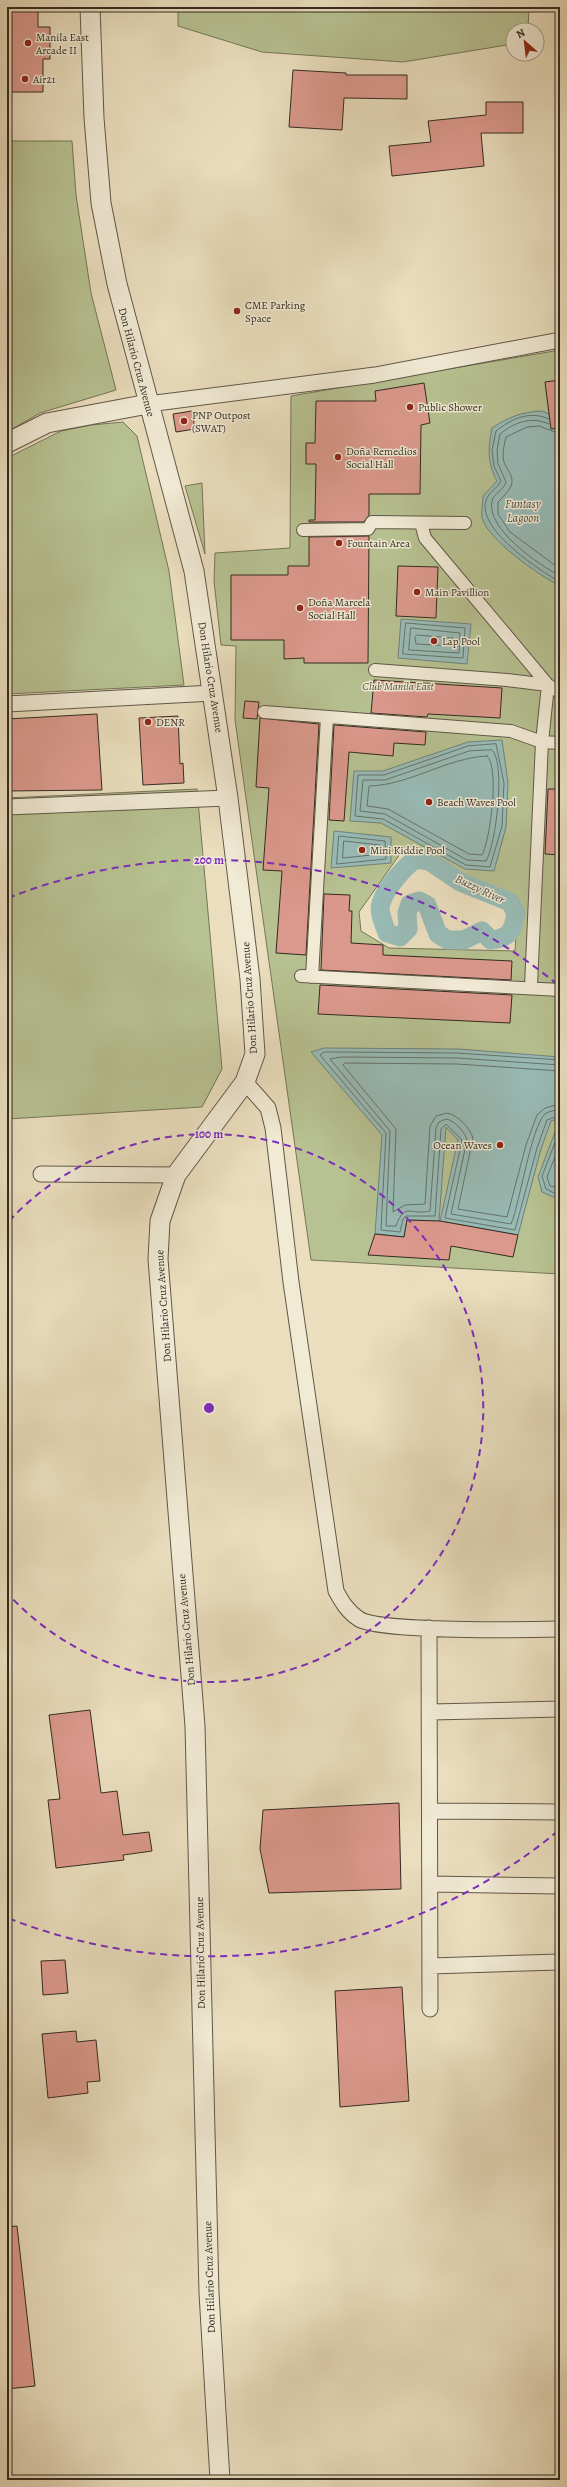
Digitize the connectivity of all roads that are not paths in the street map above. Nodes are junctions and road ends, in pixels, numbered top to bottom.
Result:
1 (90, 7) edge
2 (560, 340) edge
3 (148, 404) junction
4 (7, 443) edge
5 (421, 522) junction
6 (465, 523) dead end
7 (303, 530) dead end
8 (375, 670) dead end
9 (548, 685) junction
10 (560, 692) edge
11 (213, 693) junction
12 (7, 704) edge
13 (264, 712) dead end
14 (328, 717) junction
15 (542, 742) junction
16 (560, 742) edge
17 (228, 798) junction
18 (7, 807) edge
19 (531, 986) junction
20 (560, 990) edge
21 (245, 1082) junction
22 (41, 1174) dead end
23 (176, 1175) junction
24 (429, 1628) junction
25 (558, 1629) edge
26 (560, 1709) edge
27 (431, 1712) junction
28 (430, 1812) junction
29 (560, 1812) edge
30 (430, 1884) junction
31 (560, 1886) edge
32 (560, 1962) edge
33 (430, 1966) junction
34 (430, 2009) dead end
35 (220, 2480) edge

1 - 3 street, Don Hilario Cruz Avenue
2 - 3 street
3 - 4 street
3 - 11 street, Don Hilario Cruz Avenue
5 - 6 street
5 - 7 street
5 - 9 street
8 - 9 street
9 - 10 street
9 - 15 street
11 - 12 street
11 - 17 street, Don Hilario Cruz Avenue
13 - 14 street
14 - 15 street
14 - 19 street
15 - 16 street
15 - 19 street
17 - 18 street
17 - 21 street, Don Hilario Cruz Avenue
19 - 20 street
21 - 23 street, Don Hilario Cruz Avenue
21 - 24 street
22 - 23 street
23 - 35 street, Don Hilario Cruz Avenue
24 - 25 street
24 - 27 street
26 - 27 street
27 - 28 street
28 - 29 street
28 - 30 street
30 - 31 street
30 - 33 street
32 - 33 street
33 - 34 street

